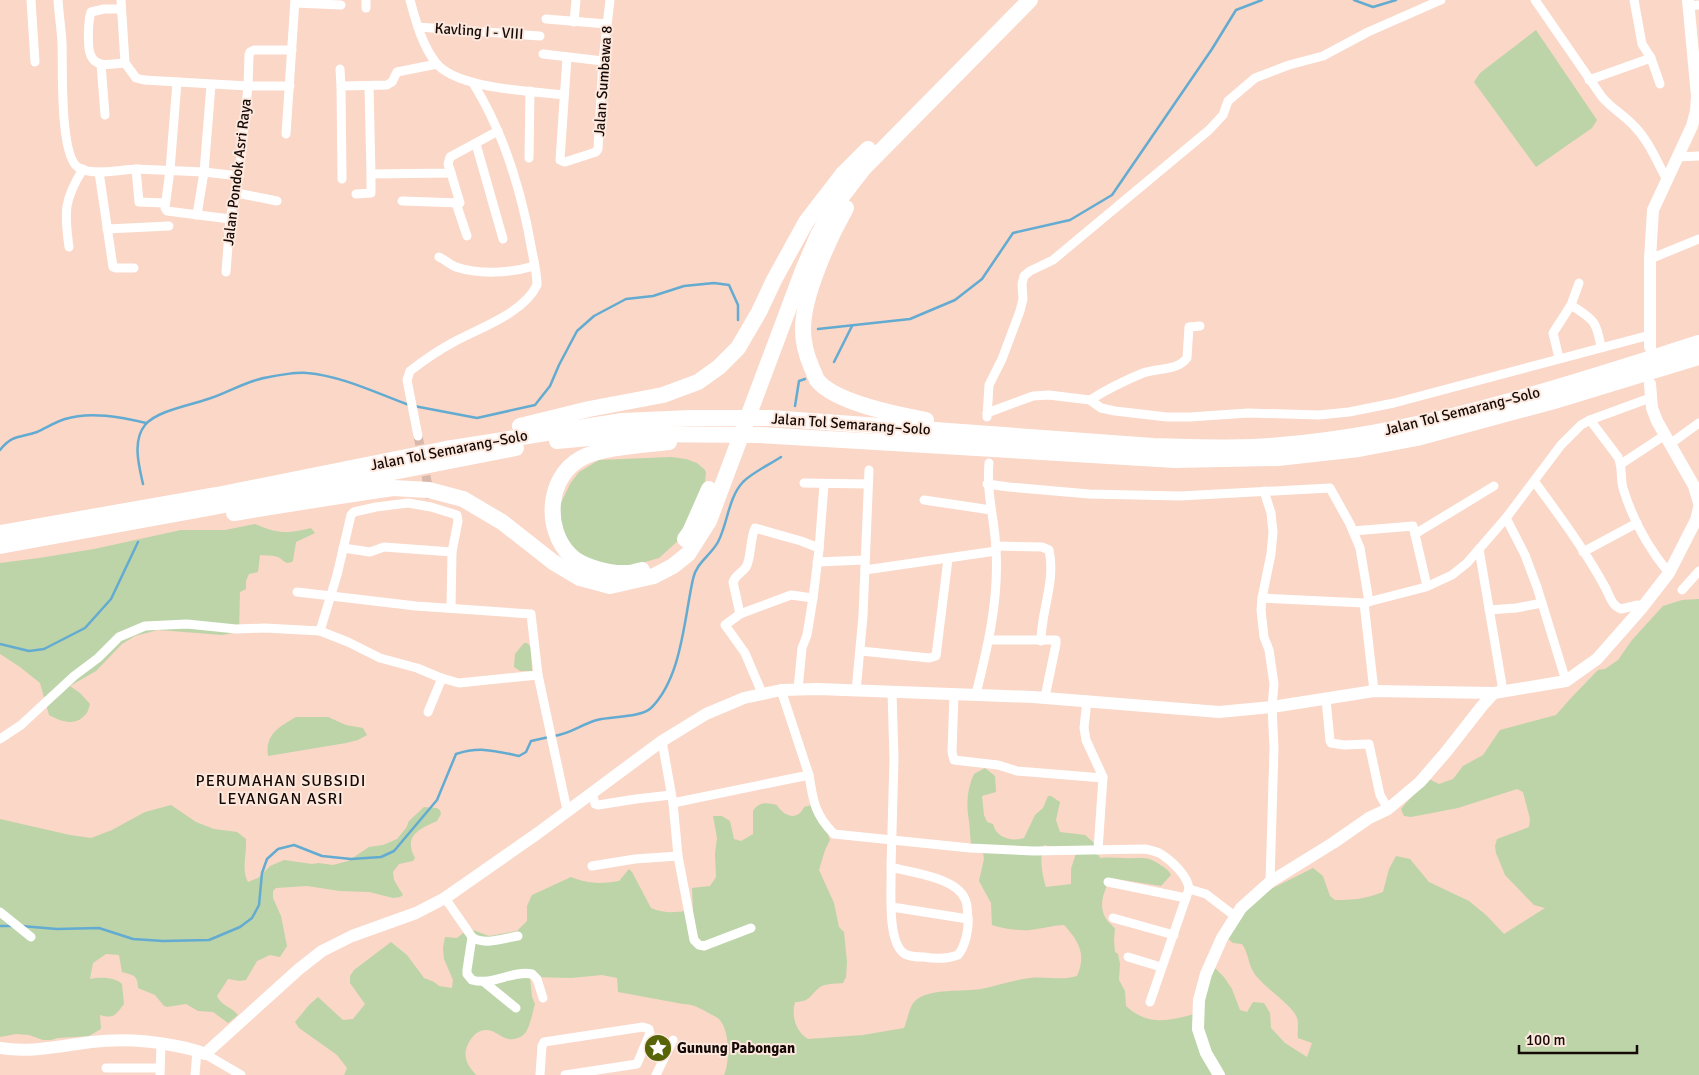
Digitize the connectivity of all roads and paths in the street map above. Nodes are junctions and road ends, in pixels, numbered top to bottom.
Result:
1 (30, 0) edge
2 (58, 0) edge
3 (410, 0) edge
4 (576, 0) edge
5 (610, 0) edge
6 (1016, 0) edge
7 (1030, 0) edge
8 (1441, 0) edge
9 (1535, 0) edge
10 (1634, 0) edge
11 (295, 2) edge
12 (121, 4) edge
13 (1692, 4) edge
14 (341, 5) dead end
15 (546, 19) dead end
16 (574, 22) junction
17 (607, 24) junction
18 (418, 27) junction
19 (540, 36) dead end
20 (292, 50) junction
21 (543, 54) dead end
22 (1696, 56) edge
23 (567, 57) junction
24 (1651, 58) junction
25 (603, 61) junction
26 (35, 62) dead end
27 (125, 63) junction
28 (101, 64) junction
29 (437, 64) junction
30 (340, 69) dead end
31 (1589, 80) junction
32 (176, 82) junction
33 (473, 83) junction
34 (1660, 84) dead end
35 (211, 85) junction
36 (248, 86) junction
37 (290, 86) junction
38 (341, 86) junction
39 (369, 86) junction
40 (530, 91) junction
41 (564, 94) junction
42 (922, 110) junction
43 (105, 115) dead end
44 (498, 131) junction
45 (286, 134) dead end
46 (476, 144) junction
47 (1699, 156) edge
48 (1677, 157) junction
49 (530, 158) dead end
50 (136, 169) junction
51 (84, 170) junction
52 (170, 170) junction
53 (99, 172) junction
54 (204, 172) junction
55 (371, 174) junction
56 (451, 174) junction
57 (843, 174) junction
58 (239, 176) junction
59 (342, 179) dead end
60 (1667, 180) junction
61 (237, 192) junction
62 (356, 194) dead end
63 (277, 201) dead end
64 (402, 201) dead end
65 (165, 203) junction
66 (456, 203) junction
67 (197, 215) junction
68 (230, 219) junction
69 (168, 226) dead end
70 (107, 229) junction
71 (467, 236) dead end
72 (503, 239) dead end
73 (1699, 239) edge
74 (69, 247) dead end
75 (439, 257) dead end
76 (1650, 259) junction
77 (534, 266) junction
78 (134, 268) dead end
79 (226, 272) dead end
80 (1579, 283) dead end
81 (1570, 305) junction
82 (1200, 326) dead end
83 (1650, 341) joint
84 (1699, 343) edge
85 (1601, 347) junction
86 (1699, 357) edge
87 (1559, 358) junction
88 (1650, 384) dead end
89 (1650, 398) junction
90 (1090, 400) junction
91 (1590, 420) junction
92 (1699, 423) edge
93 (722, 434) junction
94 (418, 436) tunnel mouth
95 (1027, 437) junction
96 (1668, 440) junction
97 (446, 449) junction
98 (989, 463) dead end
99 (1621, 464) junction
100 (869, 470) dead end
101 (1534, 481) junction
102 (804, 483) dead end
103 (824, 484) junction
104 (868, 484) junction
105 (987, 484) junction
106 (1494, 486) dead end
107 (1264, 491) junction
108 (924, 500) dead end
109 (1699, 503) edge
110 (1699, 508) edge
111 (991, 510) junction
112 (1506, 518) junction
113 (1638, 523) junction
114 (103, 528) junction
115 (1353, 531) junction
116 (0, 533) edge
117 (1415, 534) junction
118 (0, 546) edge
119 (344, 548) junction
120 (819, 548) junction
121 (996, 548) junction
122 (1479, 550) junction
123 (452, 552) junction
124 (1583, 552) junction
125 (948, 559) junction
126 (865, 560) junction
127 (817, 562) junction
128 (865, 570) junction
129 (1699, 571) edge
130 (1668, 573) junction
131 (1428, 586) junction
132 (1682, 590) dead end
133 (297, 592) dead end
134 (330, 596) junction
135 (813, 598) junction
136 (1262, 598) junction
137 (1366, 602) junction
138 (1542, 602) junction
139 (1643, 607) junction
140 (451, 608) junction
141 (1489, 610) junction
142 (740, 614) junction
143 (320, 631) junction
144 (989, 640) junction
145 (1041, 641) junction
146 (861, 651) junction
147 (538, 675) junction
148 (442, 678) junction
149 (1566, 681) junction
150 (798, 689) junction
151 (781, 690) junction
152 (856, 691) junction
153 (1374, 691) junction
154 (892, 692) junction
155 (1499, 692) junction
156 (762, 693) junction
157 (954, 694) junction
158 (976, 694) junction
159 (1045, 697) junction
160 (1326, 699) junction
161 (1087, 700) junction
162 (1480, 700) junction
163 (1272, 707) junction
164 (428, 712) dead end
165 (0, 739) edge
166 (662, 741) junction
167 (809, 775) junction
168 (1103, 778) junction
169 (592, 793) junction
170 (672, 799) junction
171 (1388, 809) junction
172 (567, 810) junction
173 (892, 840) junction
174 (1098, 850) junction
175 (678, 856) junction
176 (592, 866) dead end
177 (891, 867) junction
178 (1108, 882) dead end
179 (1270, 882) junction
180 (1187, 894) junction
181 (445, 898) junction
182 (892, 906) junction
183 (0, 912) edge
184 (1236, 917) junction
185 (1113, 918) dead end
186 (968, 919) junction
187 (751, 928) dead end
188 (1174, 935) junction
189 (518, 936) dead end
190 (31, 937) dead end
191 (472, 937) junction
192 (1128, 957) dead end
193 (1161, 967) junction
194 (484, 982) junction
195 (543, 998) dead end
196 (1150, 1002) dead end
197 (516, 1008) dead end
198 (673, 1040) dead end
199 (161, 1043) junction
200 (0, 1048) edge
201 (201, 1052) junction
202 (106, 1068) dead end
203 (160, 1072) edge
204 (195, 1075) edge
205 (241, 1075) edge
206 (540, 1075) edge
207 (565, 1075) edge
208 (656, 1075) edge
209 (1219, 1075) edge

1 - 26 street
2 - 51 street
3 - 18 street
4 - 16 street
5 - 17 street, Jalan Sumbawa 8
6 - 57 highway
7 - 42 highway
8 - 90 street
9 - 31 street
10 - 24 street
11 - 14 street
11 - 20 street
12 - 27 street
12 - 28 street
13 - 22 street
15 - 16 street
16 - 17 street
17 - 25 street, Jalan Sumbawa 8
18 - 19 street, Kavling I - VIII
18 - 29 street
20 - 36 street
20 - 37 street
21 - 23 street
22 - 48 street
23 - 25 street
23 - 41 street
24 - 31 street
24 - 34 street
25 - 41 street, Jalan Sumbawa 8
27 - 28 street
27 - 32 street, Jalan Pondok Asri Raya
28 - 43 street
29 - 33 street
29 - 39 street
30 - 38 street
31 - 60 street
32 - 35 street, Jalan Pondok Asri Raya
32 - 52 street
33 - 40 street
33 - 44 street
35 - 36 street, Jalan Pondok Asri Raya
35 - 54 street
36 - 37 street
36 - 58 street, Jalan Pondok Asri Raya
37 - 45 street
38 - 39 street
38 - 59 street
39 - 55 street
40 - 41 street
40 - 49 street
42 - 95 highway
42 - 114 highway
44 - 46 street
44 - 77 street
46 - 56 street
46 - 72 street
47 - 48 street
48 - 60 street
50 - 52 street
50 - 53 street
50 - 65 street
51 - 53 street
51 - 74 street
52 - 54 street
52 - 65 street
53 - 70 street
54 - 58 street
54 - 67 street
55 - 56 street
55 - 62 street
56 - 66 street
57 - 93 highway
57 - 97 highway
58 - 61 street, Jalan Pondok Asri Raya
60 - 76 street
61 - 63 street
61 - 68 street, Jalan Pondok Asri Raya
64 - 66 street
65 - 67 street
66 - 71 street
67 - 68 street
68 - 79 street, Jalan Pondok Asri Raya
69 - 70 street
70 - 78 street
73 - 76 street
75 - 77 street
76 - 83 street
77 - 94 street
80 - 81 street
81 - 85 street
81 - 87 street
82 - 90 street
83 - 85 street
84 - 95 highway, Jalan Tol Semarang–Solo
85 - 87 street
86 - 93 highway, Jalan Tol Semarang–Solo
87 - 90 street
88 - 89 street
89 - 91 street
89 - 96 street
91 - 99 street
91 - 101 street
92 - 96 street
93 - 114 highway, Jalan Tol Semarang–Solo
95 - 97 highway, Jalan Tol Semarang–Solo
96 - 99 street
96 - 109 street
97 - 116 highway, Jalan Tol Semarang–Solo
98 - 105 street
99 - 113 street
100 - 104 street
101 - 112 street
101 - 124 street
102 - 103 street
103 - 104 street
103 - 120 street
104 - 126 street
105 - 107 street
105 - 111 street
106 - 117 street
107 - 115 street
107 - 136 street
108 - 111 street
110 - 130 street
111 - 121 street
112 - 122 street
112 - 138 street
113 - 124 street
113 - 130 street
114 - 118 highway, Jalan Tol Semarang–Solo
115 - 117 street
115 - 137 street
117 - 131 street
119 - 123 street
119 - 123 street
119 - 134 street
120 - 127 street
120 - 142 street
121 - 125 street
121 - 144 street
121 - 145 street
122 - 131 street
122 - 141 street
123 - 140 street
124 - 139 street
125 - 128 street
125 - 146 street
126 - 127 street
126 - 128 street
127 - 135 street
128 - 146 street
129 - 132 street
130 - 139 street
131 - 137 street
133 - 134 street
134 - 140 street
134 - 143 street
135 - 142 street
135 - 150 street
136 - 137 street
136 - 163 street
137 - 153 street
138 - 141 street
138 - 149 street
139 - 149 street
140 - 147 street
141 - 155 street
142 - 156 street
143 - 148 street
143 - 165 street
144 - 145 street
144 - 158 street
145 - 159 street
146 - 152 street
147 - 148 street
147 - 172 street
148 - 164 street
149 - 155 street
150 - 151 street
150 - 152 street
151 - 156 street
151 - 167 street
152 - 154 street
153 - 160 street
153 - 162 street
154 - 157 street
154 - 173 street
155 - 162 street
156 - 166 street
157 - 158 street
157 - 168 street
158 - 159 street
159 - 161 street
160 - 163 street
160 - 171 street
161 - 163 street
161 - 168 street
162 - 171 street
163 - 179 street
166 - 169 street
166 - 170 street
167 - 170 street
167 - 173 street
168 - 174 street
169 - 170 street
169 - 172 street
170 - 175 street
171 - 179 street
172 - 181 street
173 - 174 street
173 - 177 street
174 - 180 street
175 - 176 street
175 - 187 street
177 - 182 street
177 - 186 street
178 - 180 street
179 - 184 street
180 - 184 street
180 - 188 street
181 - 191 street
181 - 201 street
182 - 186 street
182 - 186 street
183 - 190 street
184 - 209 street
185 - 188 street
188 - 193 street
189 - 191 street
191 - 194 street
192 - 193 street
193 - 196 street
194 - 195 street
194 - 197 street
198 - 208 street
199 - 200 street
199 - 201 street
199 - 203 street
201 - 204 street
201 - 205 street
202 - 203 street
206 - 207 street

